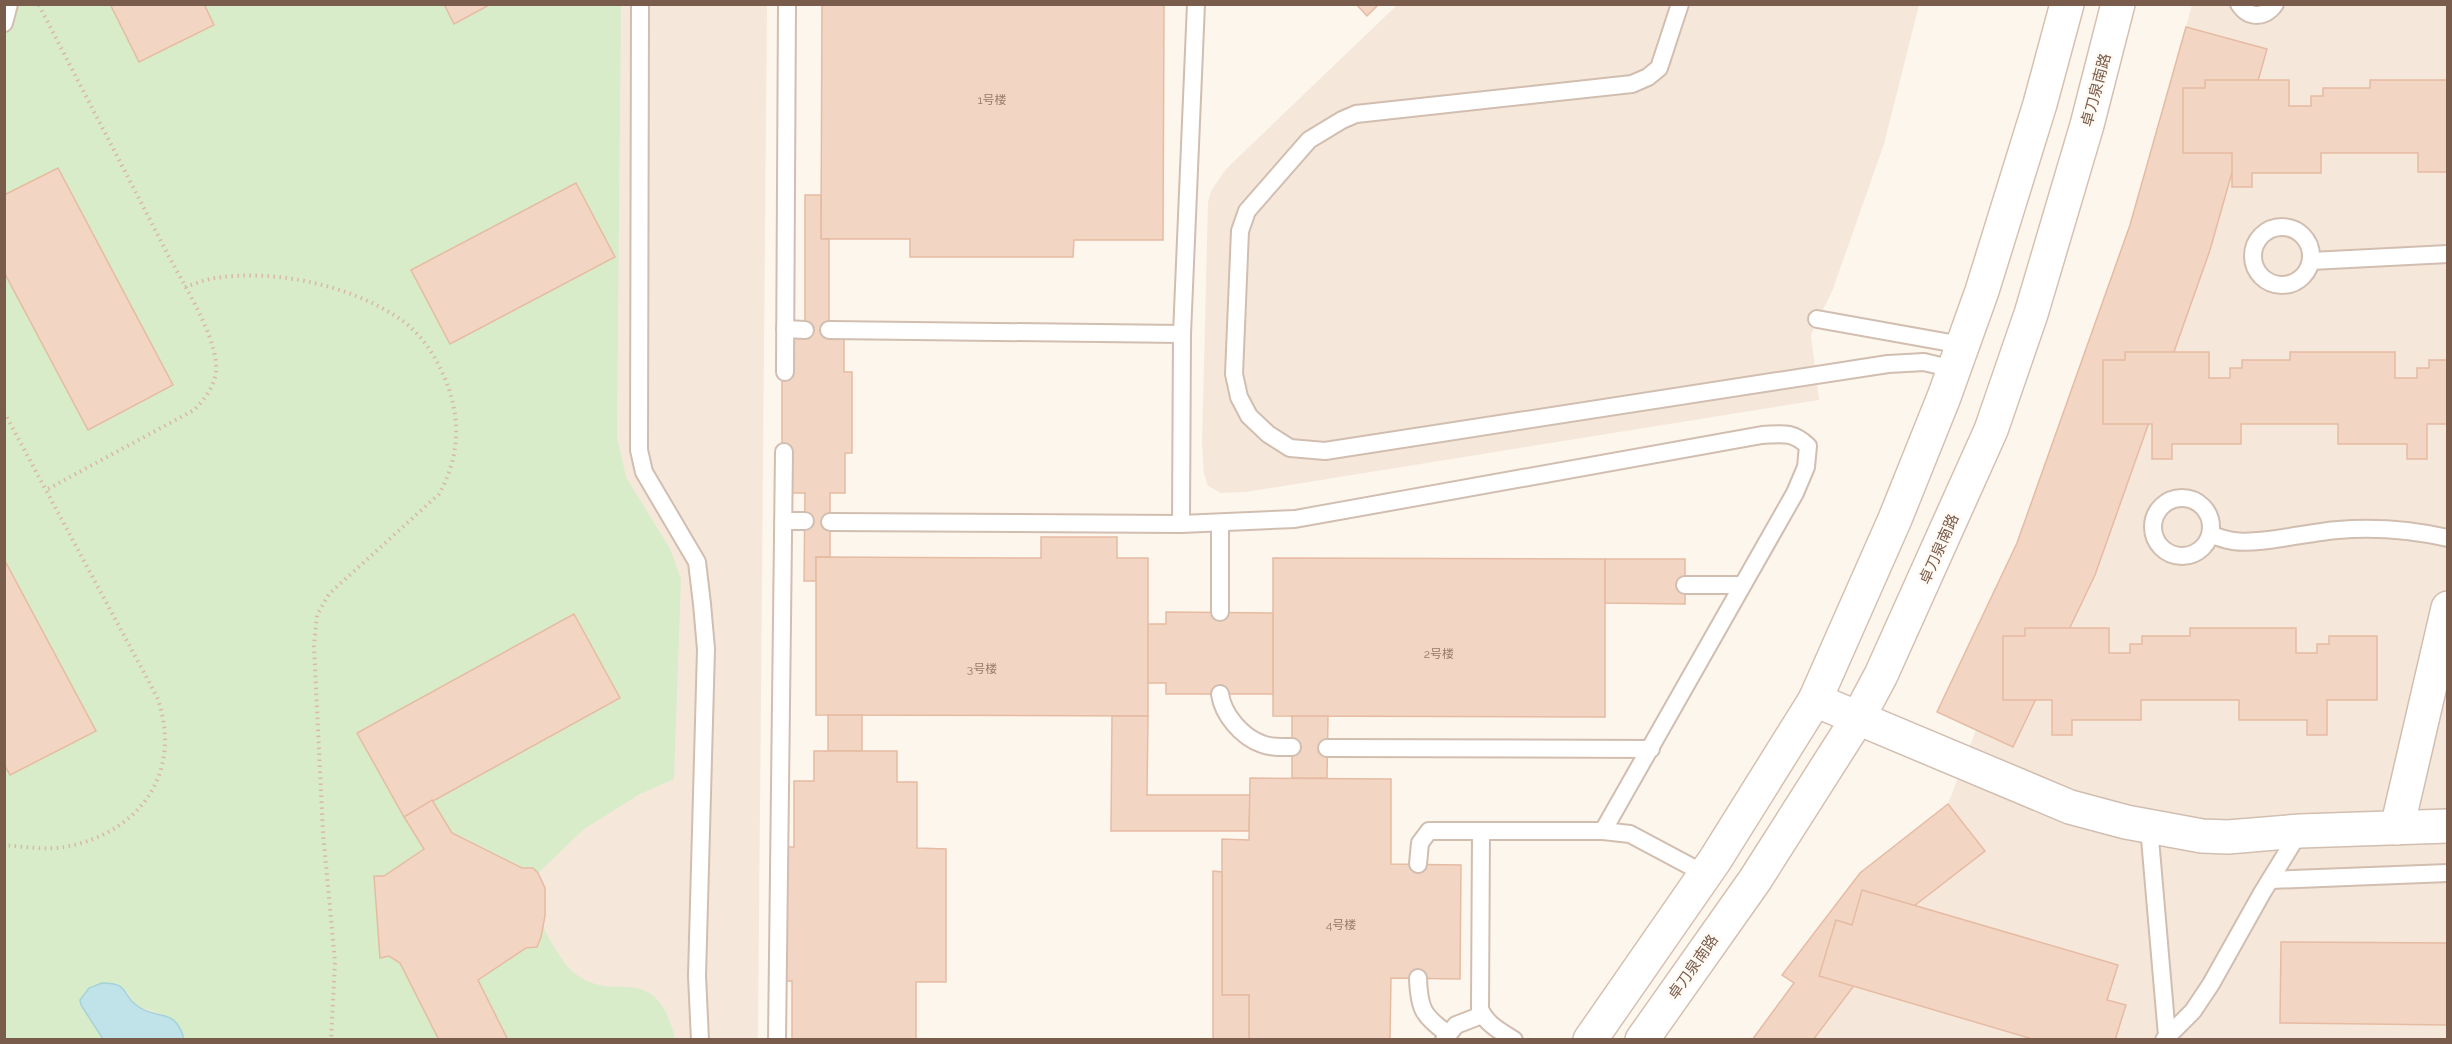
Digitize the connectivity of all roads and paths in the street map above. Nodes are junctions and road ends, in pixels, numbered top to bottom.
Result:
1 (9, 4) edge
2 (38, 4) edge
3 (640, 4) edge
4 (787, 4) edge
5 (1196, 4) edge
6 (1680, 4) edge
7 (2067, 4) edge
8 (2118, 4) edge
9 (2239, 4) edge
10 (2275, 4) edge
11 (4, 23) edge
12 (2448, 254) edge
13 (2311, 261) dead end
14 (185, 287) junction
15 (1817, 318) dead end
16 (785, 329) junction
17 (805, 330) dead end
18 (829, 330) dead end
19 (1182, 334) junction
20 (1958, 357) junction
21 (785, 372) dead end
22 (4, 412) edge
23 (784, 452) dead end
24 (46, 490) junction
25 (784, 521) junction
26 (805, 521) dead end
27 (830, 522) dead end
28 (1220, 523) junction
29 (1181, 524) junction
30 (2211, 535) dead end
31 (2448, 538) edge
32 (1684, 585) dead end
33 (1741, 585) junction
34 (2448, 608) edge
35 (1220, 612) dead end
36 (1220, 694) dead end
37 (1815, 700) junction
38 (1858, 718) junction
39 (1292, 747) dead end
40 (1328, 748) dead end
41 (1651, 749) junction
42 (2448, 826) edge
43 (2149, 827) junction
44 (2397, 828) junction
45 (1481, 831) junction
46 (1603, 831) junction
47 (2300, 831) junction
48 (4, 845) edge
49 (1418, 864) dead end
50 (2448, 873) edge
51 (1705, 874) junction
52 (2270, 880) junction
53 (1418, 978) dead end
54 (1482, 1015) junction
55 (1446, 1037) edge
56 (2166, 1038) edge
57 (331, 1040) edge
58 (700, 1040) edge
59 (777, 1040) edge
60 (1514, 1040) edge
61 (1590, 1040) edge
62 (1642, 1040) edge

1 - 11 lane
2 - 14 path
3 - 58 lane
4 - 16 lane
5 - 19 lane
6 - 20 lane
7 - 20 street
8 - 38 street, 卓刀泉南路
9 - 10 lane
12 - 13 lane
14 - 24 path
14 - 57 path
15 - 20 lane
16 - 17 lane
16 - 21 lane
18 - 19 lane
19 - 29 lane
20 - 37 street
22 - 24 path
23 - 25 lane
24 - 48 path
25 - 26 lane
25 - 59 lane
27 - 29 lane
28 - 29 lane
28 - 33 lane
28 - 35 lane
30 - 31 lane
32 - 33 lane
33 - 41 lane
34 - 44 street
36 - 39 lane
37 - 38 street
37 - 51 street
38 - 43 street
38 - 62 street, 卓刀泉南路
40 - 41 lane
41 - 46 lane
42 - 44 street
43 - 47 street
43 - 56 lane
44 - 47 street
45 - 46 lane
45 - 49 lane
45 - 54 lane
46 - 51 lane
47 - 52 lane
50 - 52 lane
51 - 61 street
52 - 56 lane
53 - 55 lane
54 - 55 lane
54 - 60 lane

